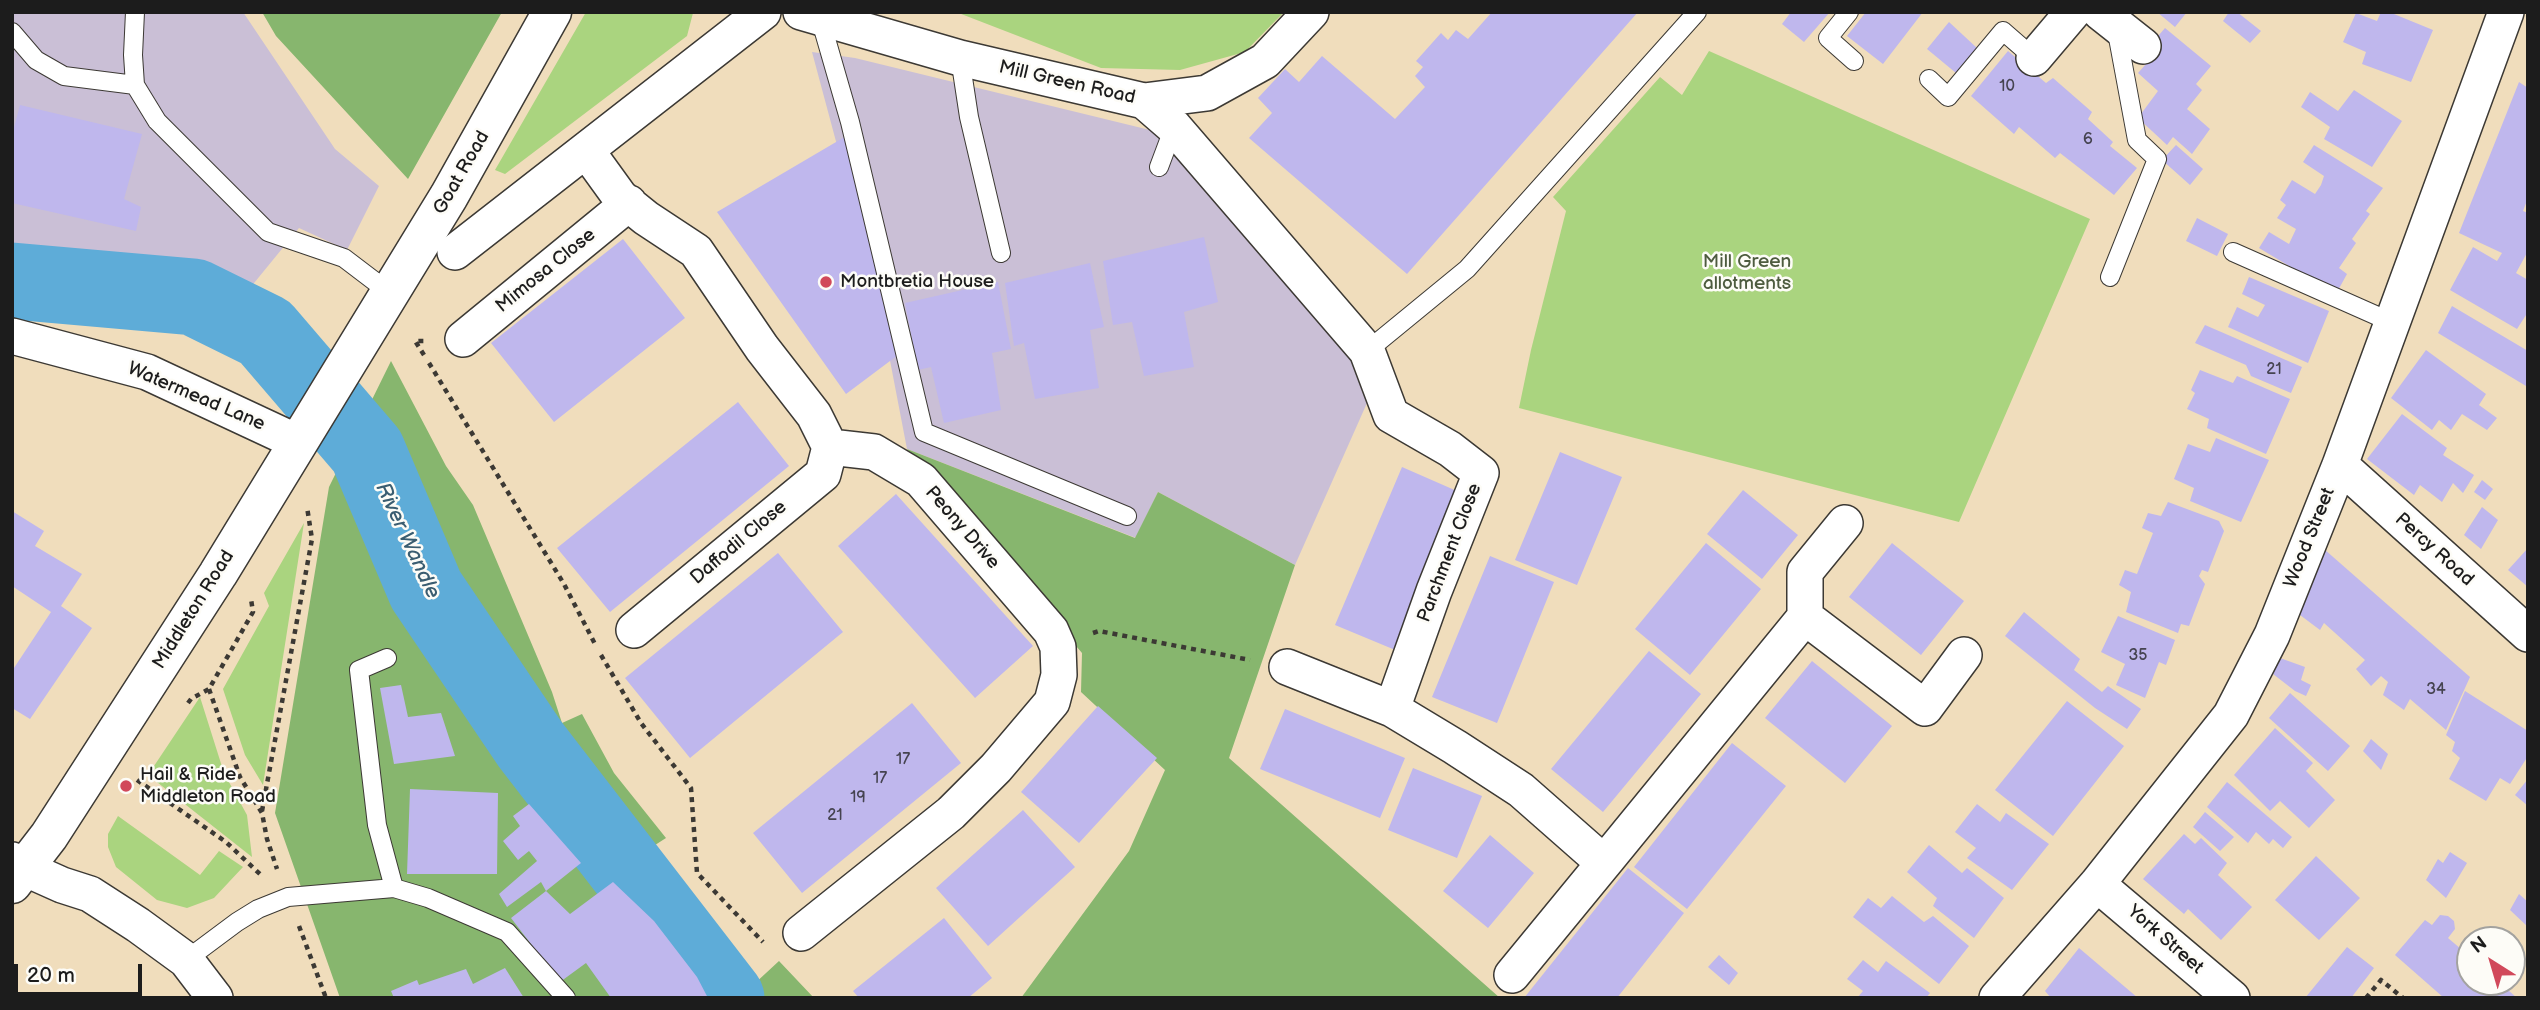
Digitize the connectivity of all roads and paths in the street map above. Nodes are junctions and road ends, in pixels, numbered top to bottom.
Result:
1 (135, 12) edge
2 (552, 12) edge
3 (763, 12) edge
4 (1311, 12) edge
5 (1697, 12) edge
6 (1849, 12) edge
7 (2073, 12) edge
8 (2508, 12) edge
9 (810, 15) edge
10 (2108, 18) edge
11 (2528, 24) edge
12 (12, 32) edge
13 (2143, 46) dead end
14 (960, 58) junction
15 (2034, 58) joint
16 (1854, 61) dead end
17 (1929, 79) dead end
18 (135, 85) junction
19 (1144, 101) junction
20 (1174, 127) junction
21 (586, 149) junction
22 (1158, 167) dead end
23 (629, 204) junction
24 (455, 252) dead end
25 (2233, 252) dead end
26 (1001, 253) dead end
27 (2110, 278) dead end
28 (390, 293) junction
29 (2391, 322) junction
30 (368, 331) joint
31 (12, 336) edge
32 (463, 340) dead end
33 (1367, 351) junction
34 (297, 442) junction
35 (830, 447) junction
36 (2340, 465) junction
37 (306, 502) dead end
38 (1127, 516) dead end
39 (1845, 523) dead end
40 (250, 593) dead end
41 (1805, 617) junction
42 (634, 631) dead end
43 (2528, 634) edge
44 (1055, 640) junction
45 (1964, 655) dead end
46 (387, 657) dead end
47 (1287, 667) joint
48 (1392, 709) junction
49 (137, 780) dead end
50 (262, 813) junction
51 (1604, 863) junction
52 (16, 871) edge
53 (2097, 884) junction
54 (394, 888) junction
55 (288, 897) junction
56 (801, 933) dead end
57 (186, 960) junction
58 (1512, 975) dead end
59 (215, 998) edge
60 (326, 998) edge
61 (565, 998) edge
62 (1997, 998) edge
63 (2232, 998) edge
64 (2366, 998) edge
65 (2403, 998) edge

1 - 18 lane
2 - 28 street, Goat Road
3 - 21 street
4 - 19 street, Mill Green Road
5 - 33 lane
6 - 16 lane
7 - 15 street
8 - 11 street
8 - 29 street, Wood Street
9 - 14 street, Mill Green Road
9 - 38 lane
10 - 13 street
10 - 27 lane
12 - 18 lane
14 - 19 street, Mill Green Road
14 - 26 lane
15 - 17 lane
18 - 28 lane
19 - 20 street, Parchment Close
20 - 22 lane
20 - 33 street, Parchment Close
21 - 23 street
21 - 24 street
23 - 32 street, Mimosa Close
23 - 35 street
25 - 29 lane
28 - 30 street, Goat Road
29 - 36 street, Wood Street
30 - 34 street, Middleton Road
31 - 34 street, Watermead Lane
33 - 48 street, Parchment Close
34 - 52 street, Middleton Road
35 - 42 street, Daffodil Close
35 - 44 street, Peony Drive
36 - 43 street, Percy Road
36 - 53 street, Wood Street
37 - 50 path
39 - 41 street
40 - 50 path
41 - 45 street
41 - 51 street
44 - 47 path
44 - 56 street, Peony Drive
46 - 54 lane
47 - 48 street
48 - 51 street
49 - 50 path
51 - 58 street
52 - 57 street
53 - 62 street, Wood Street
53 - 63 street, York Street
54 - 55 lane
54 - 61 lane
55 - 57 lane
55 - 60 path
57 - 59 street
64 - 65 path

